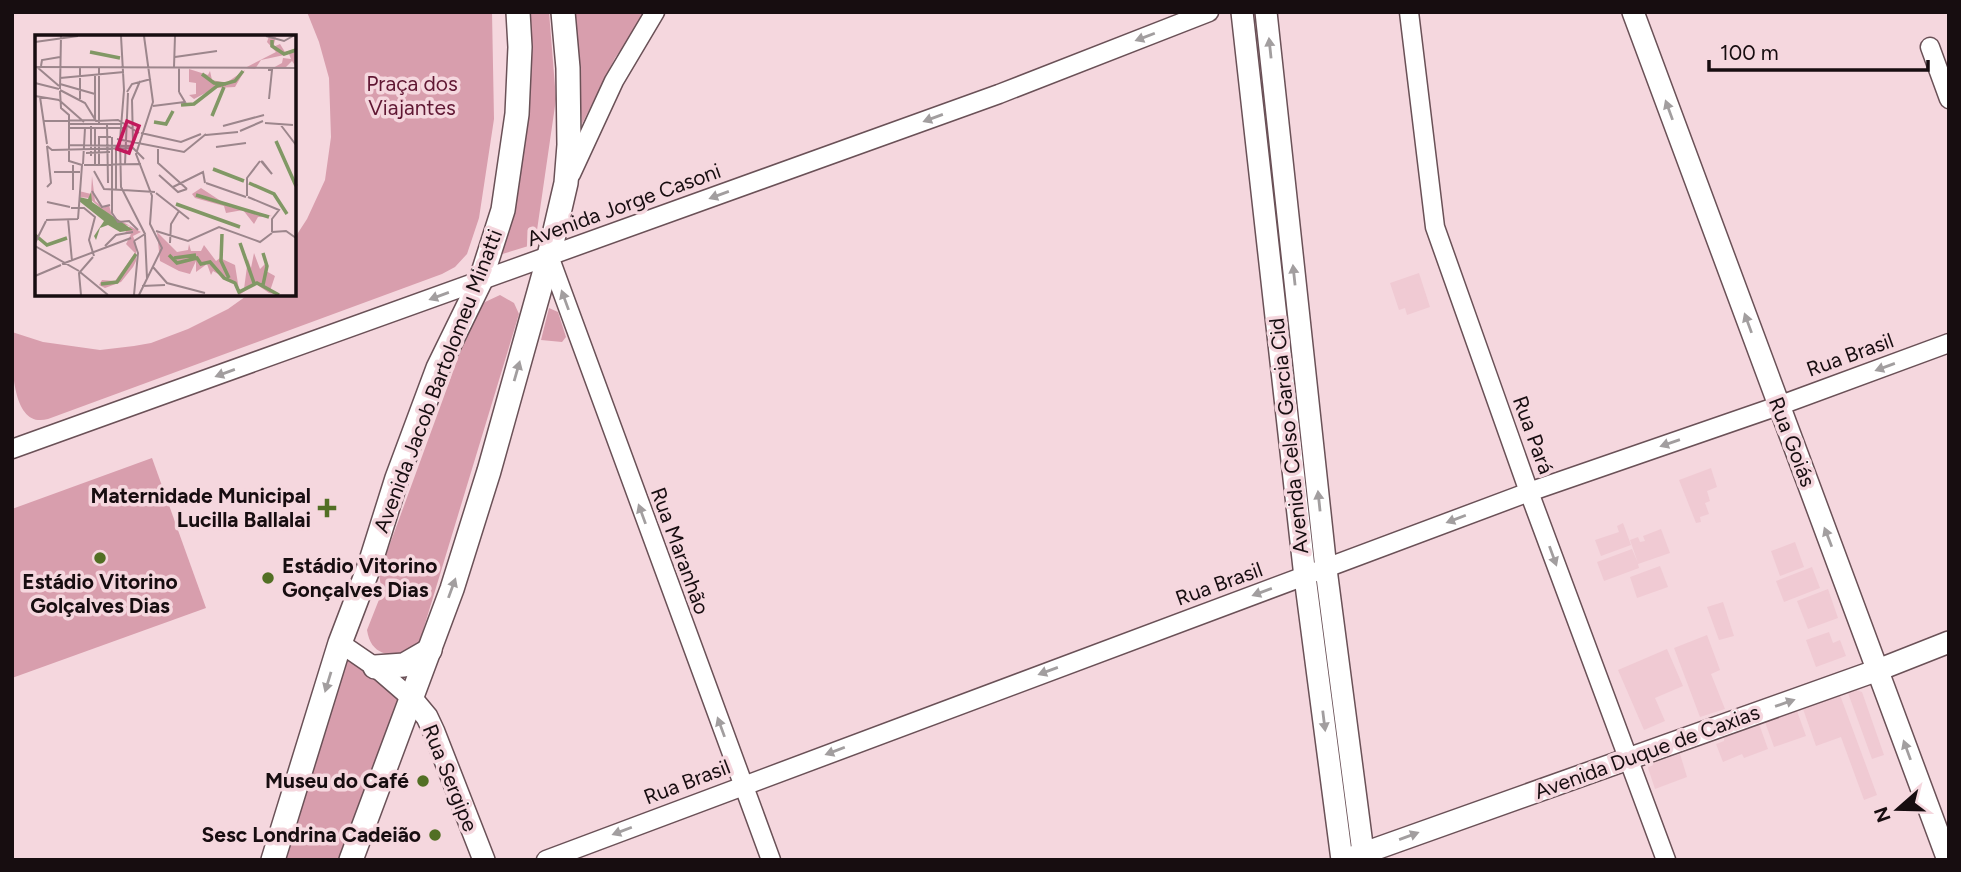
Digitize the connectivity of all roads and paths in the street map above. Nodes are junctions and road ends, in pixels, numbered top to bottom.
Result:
1 (518, 12) edge
2 (564, 12) edge
3 (655, 12) edge
4 (1209, 12) edge
5 (1242, 12) edge
6 (1266, 12) edge
7 (1409, 12) edge
8 (1636, 16) edge
9 (1930, 47) dead end
10 (1949, 99) edge
11 (1258, 153) junction
12 (1281, 157) junction
13 (566, 183) junction
14 (1286, 208) junction
15 (1264, 210) junction
16 (549, 256) junction
17 (480, 282) junction
18 (1949, 343) edge
19 (1778, 406) junction
20 (1310, 408) junction
21 (1286, 410) junction
22 (12, 449) edge
23 (1529, 492) junction
24 (1325, 569) junction
25 (1305, 577) junction
26 (1949, 642) edge
27 (340, 643) junction
28 (430, 650) junction
29 (375, 667) junction
30 (1878, 670) junction
31 (1341, 688) junction
32 (1320, 692) junction
33 (412, 699) junction
34 (1628, 758) junction
35 (1352, 772) junction
36 (1331, 775) junction
37 (742, 786) junction
38 (1353, 858) edge
39 (273, 860) edge
40 (351, 860) edge
41 (484, 860) edge
42 (546, 860) edge
43 (771, 860) edge
44 (1666, 860) edge
45 (1948, 860) edge

1 - 17 main road, Avenida Jacob Bartolomeu Minatti
2 - 13 main road
3 - 13 street
4 -> 16 street, Avenida Jorge Casoni
5 - 11 main road, Avenida Celso Garcia Cid
12 -> 6 main road, Avenida Celso Garcia Cid
7 - 23 street, Rua Pará
19 -> 8 main road, Rua Goiás
9 - 10 street
11 - 12 main road
11 - 15 main road, Avenida Celso Garcia Cid
12 - 14 main road, Avenida Celso Garcia Cid
13 - 16 main road
14 - 15 main road
20 -> 14 main road, Avenida Celso Garcia Cid
15 - 21 main road, Avenida Celso Garcia Cid
16 - 17 street, Avenida Jorge Casoni
28 -> 16 main road
37 -> 16 street, Rua Maranhão
17 -> 22 street, Avenida Jorge Casoni
17 - 27 main road, Avenida Jacob Bartolomeu Minatti
18 -> 19 street, Rua Brasil
19 -> 23 street, Rua Brasil
30 -> 19 main road, Rua Goiás
20 - 21 main road
24 -> 20 main road, Avenida Celso Garcia Cid
21 - 25 main road, Avenida Celso Garcia Cid
23 -> 24 street, Rua Brasil
23 -> 34 street, Rua Pará
24 - 25 street, Rua Brasil
24 - 31 main road, Avenida Celso Garcia Cid
25 - 32 main road, Avenida Celso Garcia Cid
25 -> 37 street, Rua Brasil
26 - 30 main road, Avenida Duque de Caxias
27 - 29 street
27 -> 39 main road, Avenida Jacob Bartolomeu Minatti
28 - 29 main road
28 - 33 main road
29 - 33 street
34 -> 30 main road, Avenida Duque de Caxias
45 -> 30 main road, Rua Goiás
31 - 32 main road
31 - 35 main road, Avenida Celso Garcia Cid
32 -> 36 main road, Avenida Celso Garcia Cid
33 - 40 main road
33 - 41 main road, Rua Sergipe
38 -> 34 main road, Avenida Duque de Caxias
34 - 44 street, Rua Pará
35 - 36 main road
35 - 38 main road, Avenida Celso Garcia Cid
36 - 38 main road, Avenida Celso Garcia Cid
37 -> 42 street, Rua Brasil
37 - 43 street, Rua Maranhão

